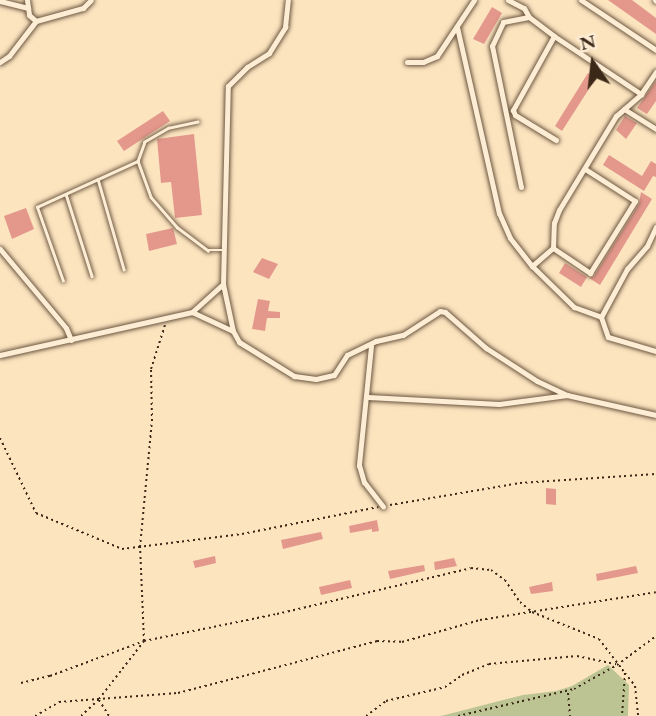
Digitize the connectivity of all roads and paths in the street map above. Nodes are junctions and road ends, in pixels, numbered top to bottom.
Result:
1 (27, 0) edge
2 (91, 0) edge
3 (474, 0) edge
4 (508, 0) edge
5 (529, 0) edge
6 (581, 0) edge
7 (0, 1) edge
8 (290, 1) edge
9 (524, 8) junction
10 (28, 12) junction
11 (529, 17) junction
12 (36, 21) junction
13 (457, 27) junction
14 (554, 36) junction
15 (656, 50) edge
16 (407, 62) dead end
17 (1, 63) edge
18 (656, 72) edge
19 (641, 94) junction
20 (624, 109) junction
21 (198, 122) dead end
22 (655, 126) edge
23 (556, 140) dead end
24 (138, 161) junction
25 (584, 169) junction
26 (98, 179) junction
27 (521, 187) dead end
28 (66, 194) junction
29 (656, 227) edge
30 (553, 248) junction
31 (0, 249) edge
32 (224, 250) junction
33 (532, 266) junction
34 (124, 269) dead end
35 (92, 276) dead end
36 (63, 281) dead end
37 (223, 284) junction
38 (192, 312) junction
39 (601, 317) junction
40 (168, 318) junction
41 (233, 331) junction
42 (71, 340) junction
43 (371, 346) junction
44 (656, 351) edge
45 (0, 355) edge
46 (568, 395) junction
47 (368, 397) junction
48 (656, 415) edge
49 (0, 438) edge
50 (656, 474) edge
51 (383, 506) junction
52 (139, 547) junction
53 (656, 592) edge
54 (532, 612) junction
55 (656, 636) edge
56 (144, 641) junction
57 (617, 665) junction
58 (625, 673) junction
59 (22, 683) dead end
60 (568, 691) junction
61 (99, 699) junction
62 (479, 710) junction
63 (35, 716) edge
64 (81, 716) edge
65 (109, 716) edge
66 (366, 716) edge
67 (458, 716) edge
68 (479, 716) edge
69 (570, 716) edge
70 (622, 716) edge
71 (638, 716) edge

1 - 10 street
2 - 12 street
3 - 13 street
4 - 9 street
5 - 9 street
6 - 15 street
7 - 10 street
8 - 32 street
9 - 11 street
10 - 12 street
11 - 14 street
11 - 27 street
12 - 17 street
13 - 16 street
13 - 33 street
14 - 19 street
14 - 23 street
18 - 19 street
19 - 20 street
20 - 22 street
20 - 25 street
21 - 24 lane
24 - 26 lane
24 - 32 lane
25 - 30 street
25 - 30 street
26 - 28 lane
26 - 34 lane
28 - 35 lane
28 - 36 lane
29 - 39 street
30 - 33 street
31 - 42 street
32 - 37 street
33 - 39 street
37 - 38 street
37 - 41 street
38 - 40 street
38 - 41 street
39 - 44 street
40 - 42 street
40 - 52 path
41 - 43 street
42 - 45 street
43 - 46 street
43 - 47 street
46 - 47 street
46 - 48 street
47 - 51 street
49 - 52 path
50 - 51 path
51 - 52 path
52 - 56 path
53 - 54 path
54 - 56 path
54 - 57 path
54 - 61 path
55 - 57 path
56 - 59 path
56 - 61 path
57 - 58 path
57 - 60 path
57 - 66 path
58 - 70 path
58 - 71 path
60 - 62 path
60 - 69 path
61 - 63 path
61 - 64 path
61 - 65 path
62 - 67 path
62 - 68 path

